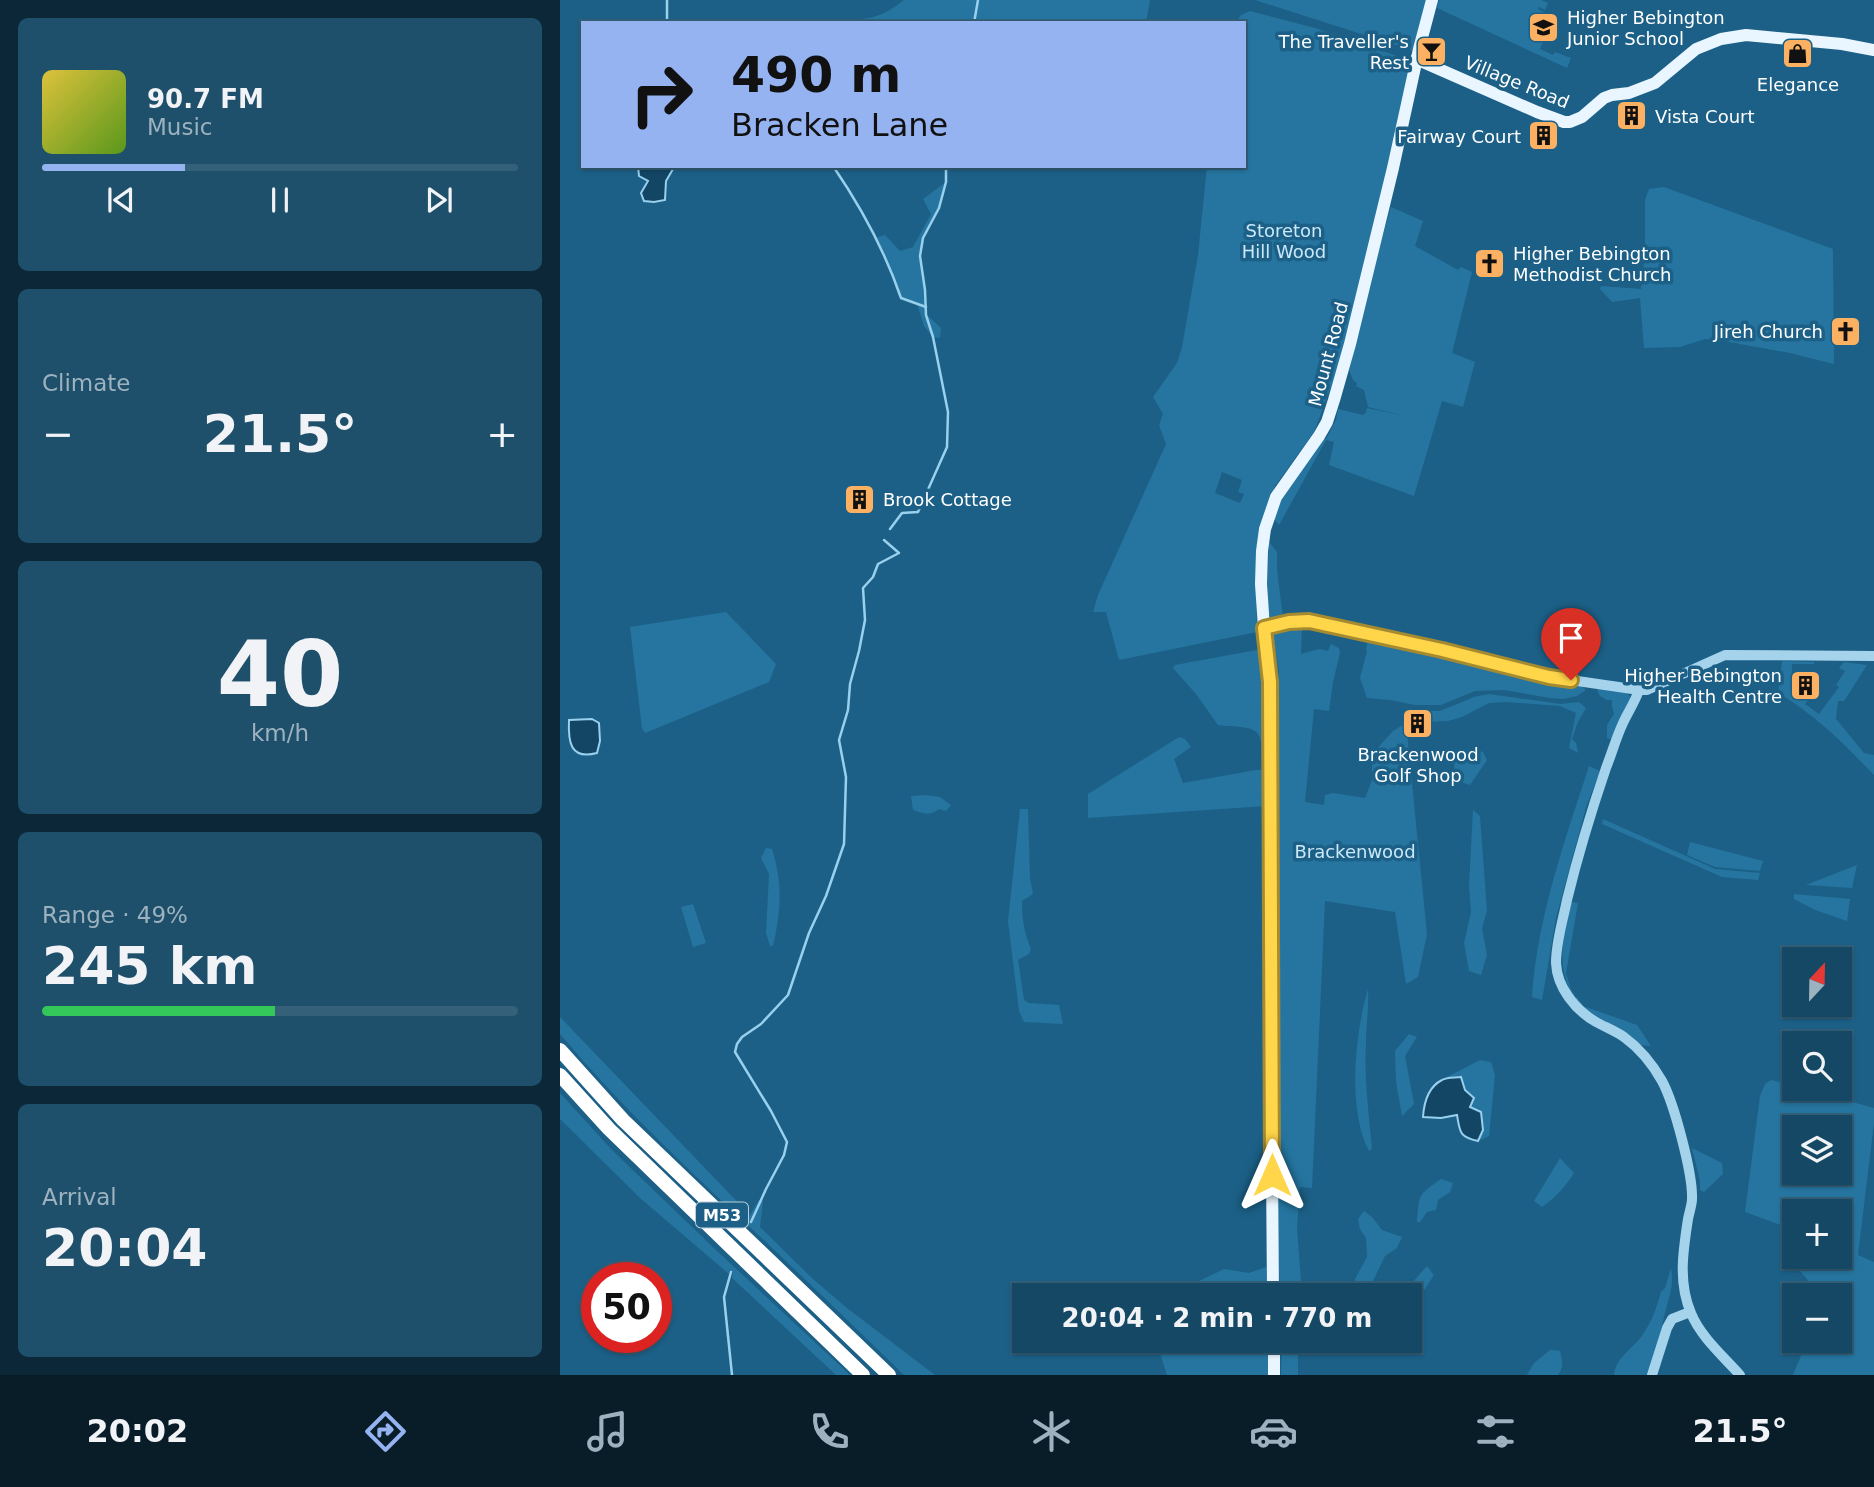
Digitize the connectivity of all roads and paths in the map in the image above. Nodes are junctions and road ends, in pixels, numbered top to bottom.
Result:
1 (1433, 0) edge
2 (1874, 50) edge
3 (1420, 60) junction
4 (1264, 628) junction
5 (1874, 656) edge
6 (1639, 690) junction
7 (560, 1050) edge
8 (560, 1075) edge
9 (1273, 1283) edge
10 (1690, 1312) junction
11 (1273, 1353) edge
12 (863, 1375) edge
13 (889, 1375) edge
14 (1274, 1375) edge
15 (1652, 1375) edge
16 (1740, 1375) edge

1 - 3 main road, Mount Road
2 - 3 main road, Village Road
3 - 4 main road, Mount Road
4 - 6 street
4 - 9 main road, Mount Road
5 - 6 street
6 - 10 street
7 - 13 highway, M53
8 - 12 highway, M53
10 - 15 street
10 - 16 street
11 - 14 main road

